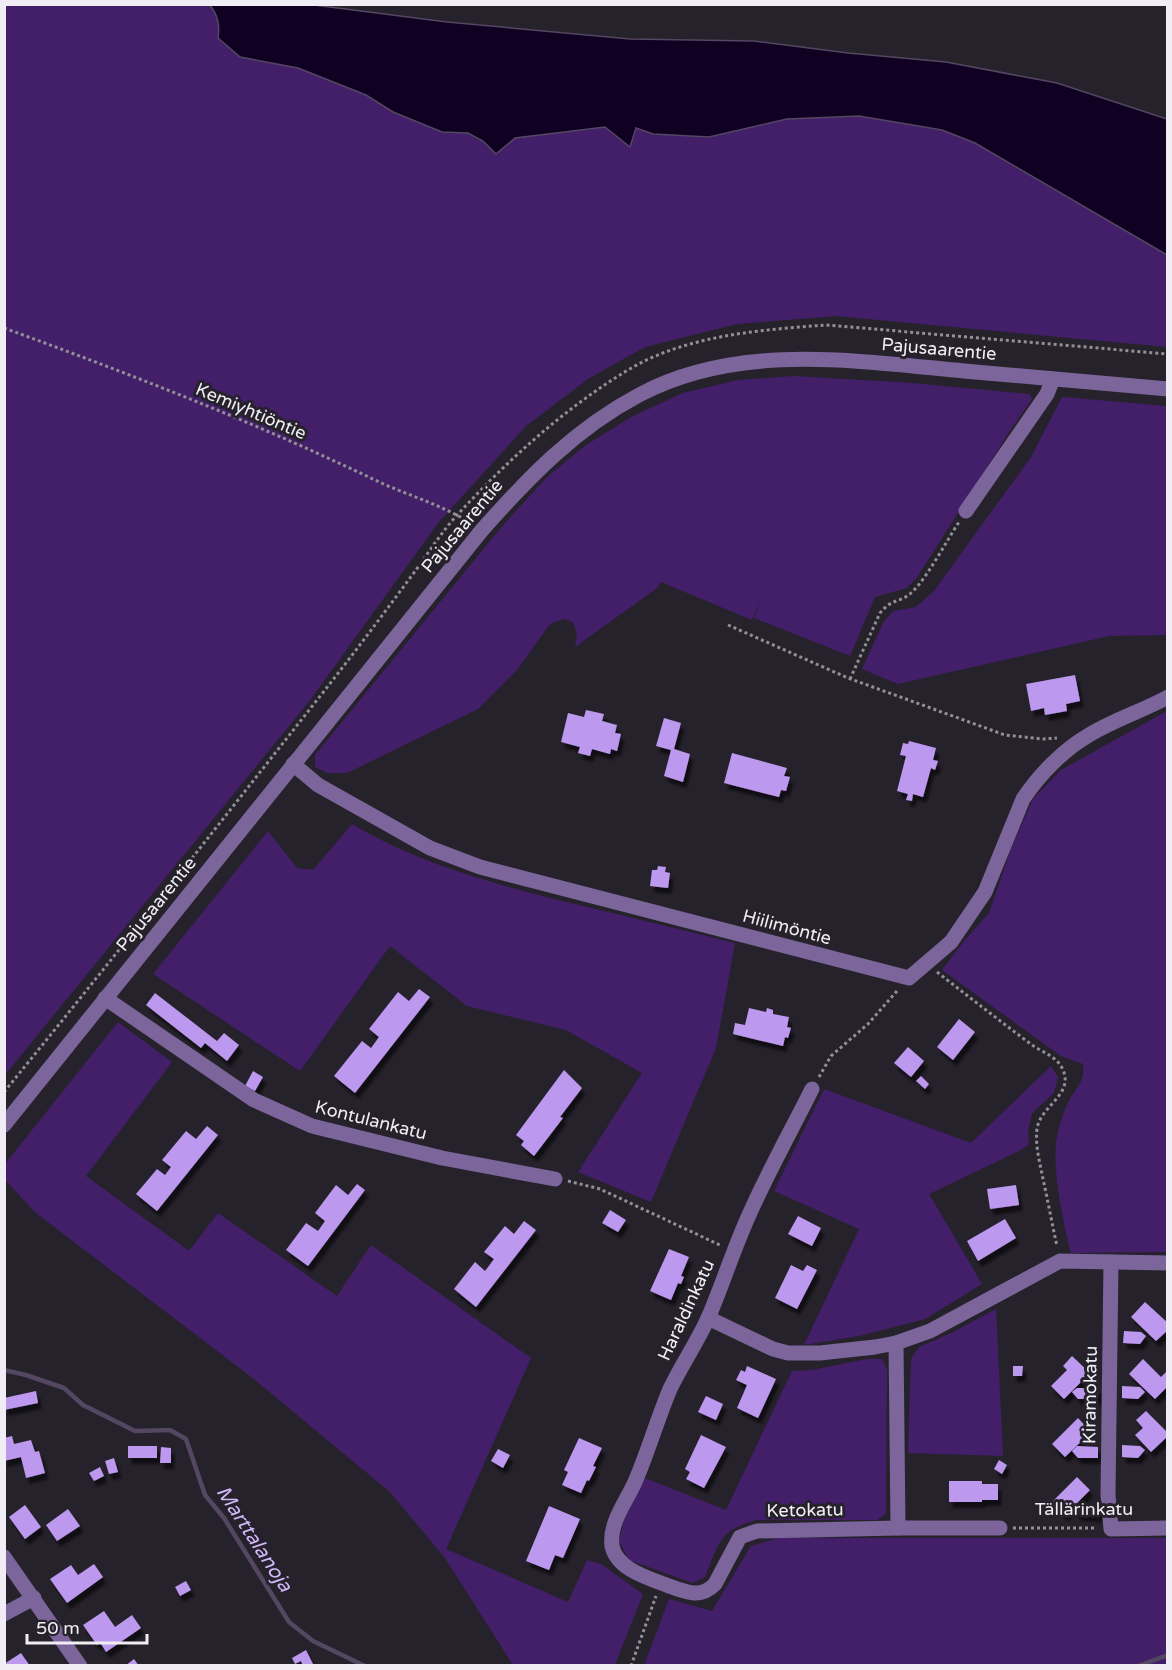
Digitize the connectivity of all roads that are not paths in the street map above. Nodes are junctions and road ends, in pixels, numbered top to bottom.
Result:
1 (1053, 379) junction
2 (1167, 389) edge
3 (966, 511) road end
4 (1167, 697) edge
5 (293, 764) junction
6 (105, 998) junction
7 (812, 1089) road end
8 (4, 1125) edge
9 (555, 1179) road end
10 (1111, 1262) junction
11 (1167, 1263) edge
12 (708, 1318) junction
13 (896, 1343) junction
14 (898, 1528) junction
15 (1000, 1528) road end
16 (1110, 1528) joint
17 (1167, 1528) edge
18 (614, 1552) joint
19 (4, 1557) edge
20 (34, 1598) junction
21 (4, 1614) edge
22 (80, 1665) edge

1 - 2 street, Pajusaarentie
1 - 3 street
1 - 5 street, Pajusaarentie
4 - 5 street, Hiilimöntie
5 - 6 street, Pajusaarentie
6 - 8 street, Pajusaarentie
6 - 9 street, Kontulankatu
7 - 12 street, Haraldinkatu
10 - 11 street
10 - 13 street
10 - 16 street, Kiramokatu
12 - 13 street
12 - 18 street, Haraldinkatu
13 - 14 street
14 - 15 street, Ketokatu
14 - 18 street, Ketokatu
16 - 17 street, Tällärinkatu
19 - 20 street
20 - 21 street
20 - 22 street

